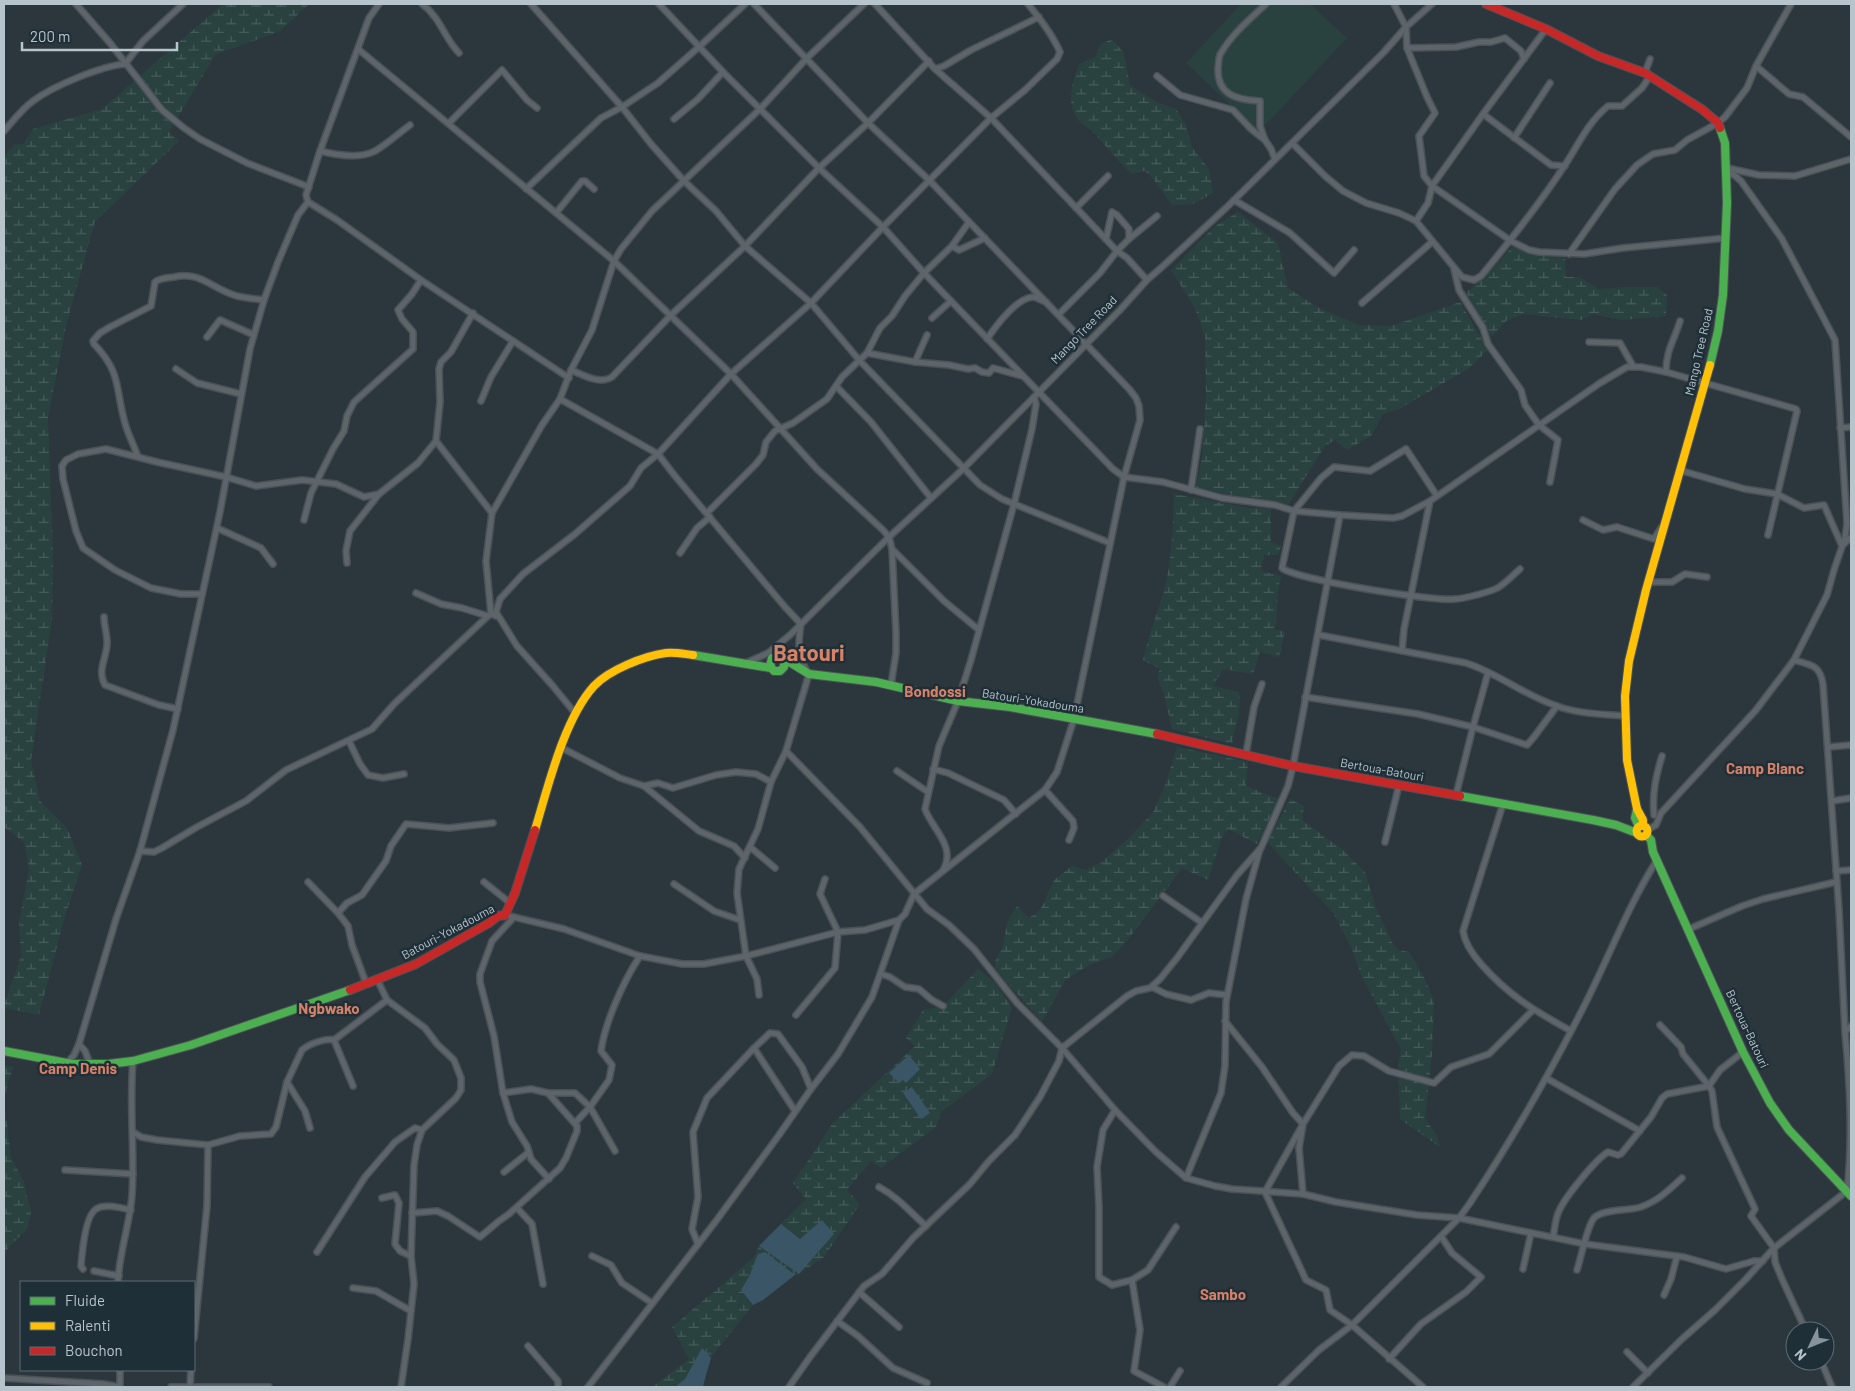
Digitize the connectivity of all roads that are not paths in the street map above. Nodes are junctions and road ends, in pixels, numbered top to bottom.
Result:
1 (76, 4) edge
2 (183, 4) edge
3 (379, 4) edge
4 (422, 4) edge
5 (530, 4) edge
6 (658, 4) edge
7 (745, 4) edge
8 (754, 4) edge
9 (864, 4) edge
10 (875, 4) edge
11 (1028, 4) edge
12 (1266, 4) edge
13 (1394, 4) edge
14 (1432, 4) edge
15 (1487, 4) edge
16 (1791, 4) edge
17 (1039, 17) junction
18 (1406, 27) junction
19 (1546, 30) junction
20 (700, 46) junction
21 (1406, 48) junction
22 (358, 49) junction
23 (459, 54) dead end
24 (807, 58) junction
25 (1524, 59) junction
26 (1650, 59) dead end
27 (928, 61) junction
28 (125, 64) junction
29 (1756, 66) junction
30 (935, 69) junction
31 (722, 72) junction
32 (1648, 75) junction
33 (1157, 76) dead end
34 (1550, 83) dead end
35 (622, 107) junction
36 (537, 108) dead end
37 (760, 109) junction
38 (1483, 114) junction
39 (991, 118) junction
40 (674, 119) dead end
41 (449, 123) junction
42 (868, 123) junction
43 (1718, 123) junction
44 (410, 125) dead end
45 (4, 131) edge
46 (1851, 136) edge
47 (1514, 138) junction
48 (1265, 140) junction
49 (1292, 143) junction
50 (320, 151) junction
51 (1275, 159) junction
52 (1851, 159) edge
53 (1565, 166) junction
54 (819, 168) junction
55 (1727, 170) junction
56 (1108, 176) dead end
57 (684, 181) junction
58 (930, 181) junction
59 (302, 185) junction
60 (1432, 186) junction
61 (309, 187) junction
62 (526, 189) junction
63 (594, 189) dead end
64 (306, 195) junction
65 (1234, 200) junction
66 (308, 202) junction
67 (1076, 208) junction
68 (556, 213) junction
69 (1157, 216) dead end
70 (1416, 221) junction
71 (969, 222) junction
72 (883, 227) junction
73 (985, 238) junction
74 (1106, 238) junction
75 (1726, 238) junction
76 (1129, 239) junction
77 (1511, 241) junction
78 (1432, 242) junction
79 (745, 246) junction
80 (952, 246) junction
81 (1354, 250) dead end
82 (1116, 251) junction
83 (1569, 254) junction
84 (614, 261) junction
85 (1453, 268) junction
86 (924, 273) junction
87 (421, 280) junction
88 (1147, 280) junction
89 (264, 300) junction
90 (951, 301) junction
91 (811, 303) junction
92 (1048, 303) junction
93 (1362, 303) dead end
94 (473, 313) junction
95 (1059, 314) junction
96 (671, 315) junction
97 (932, 318) dead end
98 (1680, 321) dead end
99 (254, 335) junction
100 (927, 336) dead end
101 (207, 337) dead end
102 (987, 339) junction
103 (513, 341) junction
104 (1589, 342) dead end
105 (1086, 345) junction
106 (867, 353) junction
107 (860, 361) junction
108 (915, 362) junction
109 (1633, 366) junction
110 (176, 368) dead end
111 (570, 370) junction
112 (1666, 372) junction
113 (731, 374) junction
114 (1023, 376) junction
115 (569, 378) junction
116 (1706, 384) junction
117 (836, 386) junction
118 (1039, 391) junction
119 (241, 394) junction
120 (1034, 397) junction
121 (560, 399) junction
122 (481, 401) dead end
123 (1539, 425) junction
124 (781, 428) junction
125 (1840, 428) junction
126 (1851, 428) edge
127 (1200, 430) dead end
128 (436, 442) junction
129 (658, 454) junction
130 (138, 457) junction
131 (963, 469) junction
132 (1679, 470) junction
133 (226, 477) junction
134 (1124, 477) junction
135 (317, 482) junction
136 (1550, 482) dead end
137 (1191, 490) junction
138 (379, 494) junction
139 (1777, 494) junction
140 (1437, 496) junction
141 (931, 498) junction
142 (1430, 501) junction
143 (1014, 504) junction
144 (1294, 510) junction
145 (492, 513) junction
146 (708, 515) junction
147 (1340, 515) junction
148 (304, 520) dead end
149 (1583, 520) dead end
150 (1663, 526) junction
151 (217, 528) junction
152 (1768, 535) dead end
153 (889, 537) junction
154 (1851, 537) edge
155 (1110, 543) junction
156 (1842, 546) junction
157 (892, 549) junction
158 (680, 554) dead end
159 (347, 563) dead end
160 (273, 564) dead end
161 (1520, 569) dead end
162 (1707, 576) dead end
163 (1329, 581) junction
164 (1648, 582) junction
165 (416, 593) dead end
166 (202, 594) junction
167 (1410, 597) junction
168 (491, 614) junction
169 (104, 617) dead end
170 (801, 624) junction
171 (980, 630) junction
172 (1319, 635) junction
173 (1402, 651) junction
174 (772, 658) junction
175 (1794, 660) junction
176 (749, 663) junction
177 (784, 665) junction
178 (771, 668) junction
179 (805, 672) junction
180 (1488, 673) junction
181 (1262, 684) dead end
182 (891, 685) junction
183 (1305, 698) junction
184 (958, 701) junction
185 (1557, 706) junction
186 (178, 709) junction
187 (575, 713) junction
188 (1625, 716) junction
189 (1074, 719) junction
190 (1472, 727) junction
191 (1144, 731) joint
192 (348, 741) junction
193 (1851, 745) edge
194 (1828, 747) junction
195 (561, 748) junction
196 (786, 751) junction
197 (1246, 755) junction
198 (1662, 756) dead end
199 (1293, 766) junction
200 (934, 769) junction
201 (897, 771) dead end
202 (404, 774) dead end
203 (771, 782) junction
204 (1399, 784) junction
205 (644, 786) junction
206 (1045, 790) junction
207 (928, 792) junction
208 (1456, 796) junction
209 (1851, 798) edge
210 (1832, 801) junction
211 (1503, 803) junction
212 (1016, 814) junction
213 (1661, 814) junction
214 (1654, 815) junction
215 (493, 823) dead end
216 (1642, 830) junction
217 (1069, 840) dead end
218 (1385, 842) dead end
219 (750, 847) junction
220 (1260, 848) junction
221 (140, 851) junction
222 (948, 854) junction
223 (1655, 855) junction
224 (745, 858) junction
225 (958, 859) junction
226 (775, 868) dead end
227 (1851, 870) edge
228 (1836, 871) junction
229 (942, 873) junction
230 (825, 879) dead end
231 (308, 882) dead end
232 (484, 882) dead end
233 (1836, 882) junction
234 (674, 884) dead end
235 (914, 894) junction
236 (1163, 896) dead end
237 (511, 903) junction
238 (338, 913) junction
239 (505, 914) junction
240 (514, 917) junction
241 (740, 920) junction
242 (899, 920) junction
243 (1202, 922) junction
244 (1690, 929) junction
245 (838, 932) junction
246 (640, 956) junction
247 (746, 956) junction
248 (881, 974) junction
249 (377, 980) junction
250 (366, 984) junction
251 (1152, 986) junction
252 (759, 995) dead end
253 (1227, 995) junction
254 (387, 1000) junction
255 (943, 1006) dead end
256 (1533, 1010) junction
257 (796, 1015) dead end
258 (1224, 1020) junction
259 (1660, 1025) dead end
260 (1851, 1026) edge
261 (1571, 1031) junction
262 (1845, 1032) junction
263 (334, 1040) junction
264 (79, 1044) junction
265 (754, 1048) junction
266 (1062, 1048) junction
267 (4, 1051) edge
268 (1743, 1052) junction
269 (133, 1061) junction
270 (66, 1064) junction
271 (90, 1064) junction
272 (1546, 1078) junction
273 (287, 1082) junction
274 (353, 1086) dead end
275 (1709, 1086) junction
276 (811, 1088) junction
277 (504, 1093) junction
278 (548, 1093) junction
279 (590, 1107) junction
280 (1115, 1110) junction
281 (795, 1111) junction
282 (575, 1123) junction
283 (1303, 1124) junction
284 (310, 1128) dead end
285 (422, 1130) junction
286 (1640, 1131) junction
287 (133, 1132) junction
288 (141, 1137) junction
289 (132, 1141) junction
290 (208, 1145) junction
291 (615, 1151) dead end
292 (529, 1152) junction
293 (1851, 1163) edge
294 (65, 1170) dead end
295 (504, 1172) dead end
296 (134, 1174) junction
297 (1186, 1178) junction
298 (1682, 1178) dead end
299 (549, 1179) junction
300 (879, 1187) dead end
301 (1265, 1192) junction
302 (1849, 1193) edge
303 (1303, 1194) junction
304 (382, 1198) dead end
305 (517, 1208) junction
306 (131, 1210) junction
307 (412, 1213) junction
308 (1459, 1218) junction
309 (926, 1226) junction
310 (1176, 1228) dead end
311 (1531, 1233) junction
312 (1441, 1236) junction
313 (1553, 1237) junction
314 (698, 1244) junction
315 (1585, 1244) junction
316 (1774, 1248) junction
317 (316, 1252) dead end
318 (412, 1256) junction
319 (592, 1256) dead end
320 (1677, 1256) junction
321 (1763, 1261) junction
322 (83, 1269) dead end
323 (1522, 1270) dead end
324 (1577, 1270) dead end
325 (94, 1271) dead end
326 (119, 1279) edge
327 (1132, 1280) junction
328 (543, 1284) dead end
329 (353, 1288) dead end
330 (859, 1292) junction
331 (1664, 1295) dead end
332 (652, 1304) junction
333 (411, 1311) junction
334 (837, 1321) junction
335 (1801, 1321) edge
336 (1352, 1324) junction
337 (899, 1326) dead end
338 (195, 1327) edge
339 (528, 1346) dead end
340 (1626, 1352) dead end
341 (1389, 1359) junction
342 (120, 1371) edge
343 (191, 1371) edge
344 (1180, 1371) dead end
345 (1825, 1371) edge
346 (1648, 1374) junction
347 (4, 1378) edge
348 (48, 1381) junction
349 (927, 1383) dead end
350 (45, 1387) edge
351 (120, 1387) edge
352 (171, 1387) edge
353 (190, 1387) edge
354 (269, 1387) edge
355 (401, 1387) edge
356 (558, 1387) edge
357 (589, 1387) edge
358 (789, 1387) edge
359 (1164, 1387) edge
360 (1170, 1387) edge
361 (1281, 1387) edge
362 (1423, 1387) edge
363 (1633, 1387) edge
364 (1832, 1387) edge

1 - 28 street
2 - 28 street
3 - 22 street
4 - 23 street
5 - 35 street
6 - 20 street
7 - 20 street
8 - 24 street
9 - 24 street
10 - 27 street
11 - 17 street
12 - 48 street
13 - 18 street
14 - 18 street, Mango Tree Road
15 - 19 main road
16 - 29 street
17 - 30 street
17 - 39 street
18 - 21 street
18 - 49 street, Mango Tree Road
19 - 25 street
19 - 32 main road
20 - 31 street
20 - 35 street
21 - 25 street
21 - 60 street
22 - 41 street
22 - 50 street
24 - 37 street
24 - 42 street
25 - 38 street
26 - 32 street
27 - 30 street
27 - 42 street
28 - 45 street
28 - 59 street
29 - 43 street
29 - 46 street
30 - 39 street
31 - 37 street
31 - 40 street
32 - 43 main road
32 - 53 street
33 - 48 street
34 - 47 street
35 - 57 street
35 - 62 street
36 - 41 street
37 - 54 street
37 - 57 street
38 - 47 street
38 - 60 street
39 - 58 street
39 - 67 street
41 - 62 street
42 - 54 street
42 - 58 street
43 - 55 main road, Mango Tree Road
43 - 83 street
44 - 50 street
47 - 53 street
48 - 51 street
49 - 51 street, Mango Tree Road
49 - 70 street
50 - 61 street
51 - 65 street, Mango Tree Road
52 - 55 street
53 - 77 street
54 - 72 street
54 - 79 street
55 - 75 main road, Mango Tree Road
55 - 125 street
56 - 67 street
57 - 79 street
57 - 84 street
58 - 71 street
58 - 72 street
59 - 61 street
59 - 64 street
60 - 70 street
60 - 77 street
61 - 64 street
62 - 68 street
63 - 68 street
64 - 66 street
65 - 81 street
65 - 88 street, Mango Tree Road
66 - 87 street
66 - 89 street
67 - 74 street
68 - 84 street
69 - 76 street
70 - 78 street
71 - 73 street
71 - 80 street
72 - 86 street
72 - 91 street
73 - 80 street
73 - 92 street
74 - 76 street
74 - 82 street
75 - 83 street
75 - 116 main road, Mango Tree Road
76 - 82 street
77 - 83 street
77 - 85 street
78 - 85 street
78 - 93 street
79 - 91 street
79 - 96 street
80 - 86 street
82 - 88 street
82 - 95 street
84 - 96 street
84 - 111 street
85 - 123 street
86 - 90 street
86 - 106 street
87 - 94 street
87 - 135 street
88 - 105 street, Mango Tree Road
89 - 99 street
89 - 130 street
90 - 97 street
90 - 102 street
91 - 107 street
91 - 113 street
92 - 95 street
92 - 102 street
94 - 103 street
94 - 128 street
95 - 105 street
96 - 111 street
96 - 113 street
98 - 112 street
99 - 101 street
99 - 119 street
100 - 108 street
102 - 114 street
103 - 115 street
103 - 122 street
104 - 109 street
105 - 118 street, Mango Tree Road
105 - 134 street
106 - 107 street
106 - 108 street
107 - 117 street
107 - 131 street
108 - 114 street
109 - 112 street
109 - 123 street
110 - 119 street
111 - 115 street
112 - 116 street
113 - 124 street
113 - 129 street
114 - 118 street
115 - 121 street
116 - 132 main road, Mango Tree Road
116 - 139 street
117 - 124 street
117 - 141 street
118 - 120 street, Mango Tree Road
118 - 134 street
119 - 133 street
120 - 131 street, Mango Tree Road
120 - 143 street
121 - 129 street
121 - 145 street
123 - 136 street
123 - 140 street
124 - 146 street
124 - 153 street
125 - 126 street
125 - 156 street
127 - 137 street
128 - 138 street
128 - 145 street
129 - 146 street
129 - 168 street
130 - 133 street
130 - 166 street
131 - 141 street, Mango Tree Road
131 - 143 street
132 - 139 street
132 - 150 main road, Mango Tree Road
133 - 135 street
133 - 151 street
134 - 137 street
134 - 155 street
135 - 138 street
135 - 148 street
137 - 144 street
138 - 159 street
139 - 152 street
139 - 156 street
140 - 142 street
140 - 144 street
141 - 153 street, Mango Tree Road
142 - 147 street
142 - 167 street
143 - 155 street
143 - 171 street
144 - 147 street
144 - 163 street
145 - 168 street
146 - 158 street
146 - 170 street
147 - 163 street
149 - 150 street
150 - 164 main road, Mango Tree Road
151 - 160 street
151 - 166 street
153 - 157 street
153 - 170 street, Mango Tree Road
154 - 156 street
155 - 189 street
156 - 175 street
157 - 171 street
157 - 182 street
161 - 167 street
162 - 164 street
163 - 167 street
163 - 172 street
164 - 188 main road, Mango Tree Road
165 - 168 street
166 - 186 street
167 - 173 street
168 - 187 street
168 - 192 street
169 - 186 street
170 - 176 street, Mango Tree Road
170 - 179 street
171 - 184 street
172 - 173 street
172 - 183 street
173 - 180 street
174 - 176 main road, Batouri-Yokadouma
174 - 177 main road
174 - 178 main road
175 - 194 street
175 - 213 street
176 - 178 main road, Batouri-Yokadouma
176 - 187 main road, Batouri-Yokadouma
177 - 178 main road
177 - 179 main road, Batouri-Yokadouma
179 - 182 main road, Batouri-Yokadouma
179 - 196 street
180 - 185 street
180 - 190 street
181 - 197 street
182 - 184 main road, Batouri-Yokadouma
183 - 190 street
183 - 199 street
184 - 189 main road, Batouri-Yokadouma
184 - 200 street
185 - 188 street
185 - 190 street
186 - 221 street
187 - 195 main road, Batouri-Yokadouma
188 - 216 main road, Mango Tree Road
189 - 191 main road, Batouri-Yokadouma
189 - 206 street
190 - 208 street
191 - 197 main road, Bertoua-Batouri
192 - 202 street
192 - 221 street
193 - 194 street
194 - 210 street
195 - 205 street
195 - 237 main road, Batouri-Yokadouma
196 - 203 street
196 - 235 street
197 - 199 main road, Bertoua-Batouri
198 - 214 street
199 - 204 main road, Bertoua-Batouri
199 - 220 street
200 - 207 street
200 - 212 street
201 - 207 street
203 - 205 street
203 - 219 street
204 - 208 main road, Bertoua-Batouri
204 - 218 street
205 - 224 street
206 - 212 street
206 - 217 street
207 - 222 street
208 - 211 main road, Bertoua-Batouri
209 - 210 street
210 - 228 street
211 - 216 main road, Bertoua-Batouri
211 - 256 street
212 - 225 street
213 - 214 street
213 - 216 street
214 - 216 street
215 - 238 street
216 - 223 main road, Bertoua-Batouri
219 - 224 street
219 - 226 street
220 - 243 street
220 - 253 street
221 - 264 street
222 - 225 street
222 - 229 street
223 - 244 main road, Bertoua-Batouri
223 - 261 street
224 - 241 street
225 - 229 street
227 - 228 street
228 - 233 street
229 - 235 street
230 - 245 street
231 - 238 street
232 - 237 street
233 - 244 street
233 - 262 street
234 - 241 street
235 - 242 street
235 - 266 street
236 - 243 street
237 - 239 main road, Batouri-Yokadouma
238 - 250 street
239 - 240 street
239 - 249 main road, Batouri-Yokadouma
240 - 246 street
240 - 277 street
241 - 247 street
242 - 245 street
242 - 248 street
243 - 251 street
244 - 268 main road, Bertoua-Batouri
245 - 247 street
245 - 257 street
246 - 247 street
246 - 279 street
247 - 252 street
248 - 255 street
248 - 276 street
249 - 250 main road, Batouri-Yokadouma
249 - 254 street
250 - 269 main road, Batouri-Yokadouma
251 - 253 street
251 - 266 street
253 - 258 street
254 - 263 street
254 - 285 street
256 - 261 street
256 - 283 street
258 - 283 street
258 - 297 street
259 - 275 street
260 - 262 street
261 - 272 street
262 - 293 street
263 - 273 street
263 - 274 street
264 - 270 street
264 - 271 street
265 - 276 street
265 - 281 street
265 - 314 street
266 - 280 street
266 - 309 street
267 - 270 main road, Batouri-Yokadouma
268 - 275 street
268 - 302 main road, Bertoua-Batouri
269 - 271 main road, Batouri-Yokadouma
269 - 287 street
270 - 271 main road, Batouri-Yokadouma
272 - 286 street
272 - 308 street
273 - 284 street
273 - 290 street
275 - 286 street
275 - 316 street
276 - 281 street
277 - 278 street
277 - 292 street
278 - 279 street
278 - 282 street
279 - 282 street
279 - 291 street
280 - 297 street
280 - 327 street
281 - 314 street
282 - 299 street
283 - 301 street
283 - 303 street
285 - 307 street
285 - 317 street
286 - 313 street
287 - 288 street
287 - 289 street
288 - 289 street
288 - 290 street
289 - 296 street
290 - 338 street
292 - 295 street
292 - 299 street
293 - 302 street
294 - 296 street
296 - 306 street
297 - 301 street
298 - 315 street
299 - 305 street
300 - 309 street
301 - 303 street
301 - 336 street
302 - 316 street
303 - 308 street
304 - 318 street
305 - 307 street
305 - 328 street
306 - 322 street
306 - 326 street
307 - 318 street
308 - 311 street
308 - 312 street
309 - 330 street
310 - 327 street
311 - 313 street
311 - 323 street
312 - 336 street
312 - 341 street
313 - 315 street
314 - 332 street
315 - 320 street
315 - 324 street
316 - 321 street
316 - 335 street
318 - 333 street
319 - 332 street
320 - 321 street
320 - 331 street
321 - 346 street
325 - 326 street
327 - 359 street
329 - 333 street
330 - 334 street
330 - 337 street
332 - 357 street
333 - 355 street
334 - 349 street
334 - 358 street
336 - 341 street
336 - 361 street
339 - 356 street
340 - 346 street
341 - 362 street
342 - 351 street
343 - 353 street
344 - 360 street
345 - 364 street
346 - 363 street
347 - 348 street
348 - 350 street
348 - 351 street
352 - 353 street
353 - 354 street

